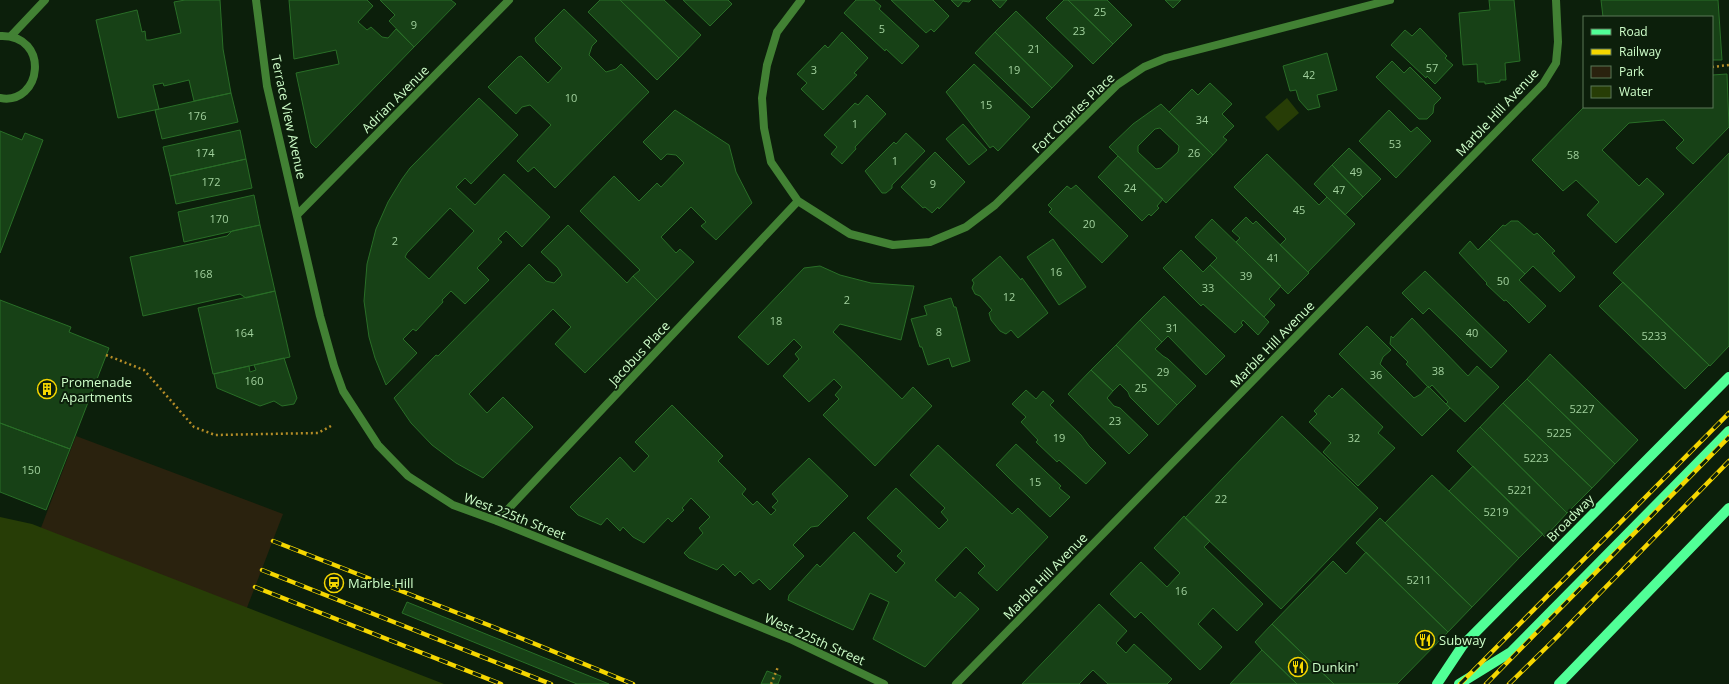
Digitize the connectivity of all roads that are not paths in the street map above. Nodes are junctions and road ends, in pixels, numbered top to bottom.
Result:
1 (45, 0) edge
2 (256, 0) edge
3 (510, 0) edge
4 (801, 0) edge
5 (1390, 0) edge
6 (1556, 0) edge
7 (0, 36) edge
8 (11, 36) junction
9 (0, 98) edge
10 (798, 201) junction
11 (297, 215) junction
12 (1729, 377) edge
13 (1729, 431) edge
14 (1729, 508) edge
15 (497, 521) junction
16 (884, 684) edge
17 (956, 684) edge
18 (1437, 684) edge
19 (1459, 684) edge
20 (1559, 684) edge

1 - 8 street
2 - 11 street, Terrace View Avenue
3 - 11 street, Adrian Avenue
4 - 10 street
5 - 10 street, Fort Charles Place
6 - 17 street, Marble Hill Avenue
7 - 8 street
8 - 9 street
10 - 15 street, Jacobus Place
11 - 15 street, West 225th Street
12 - 18 main road, Broadway
13 - 19 main road
14 - 20 main road
15 - 16 street, West 225th Street

